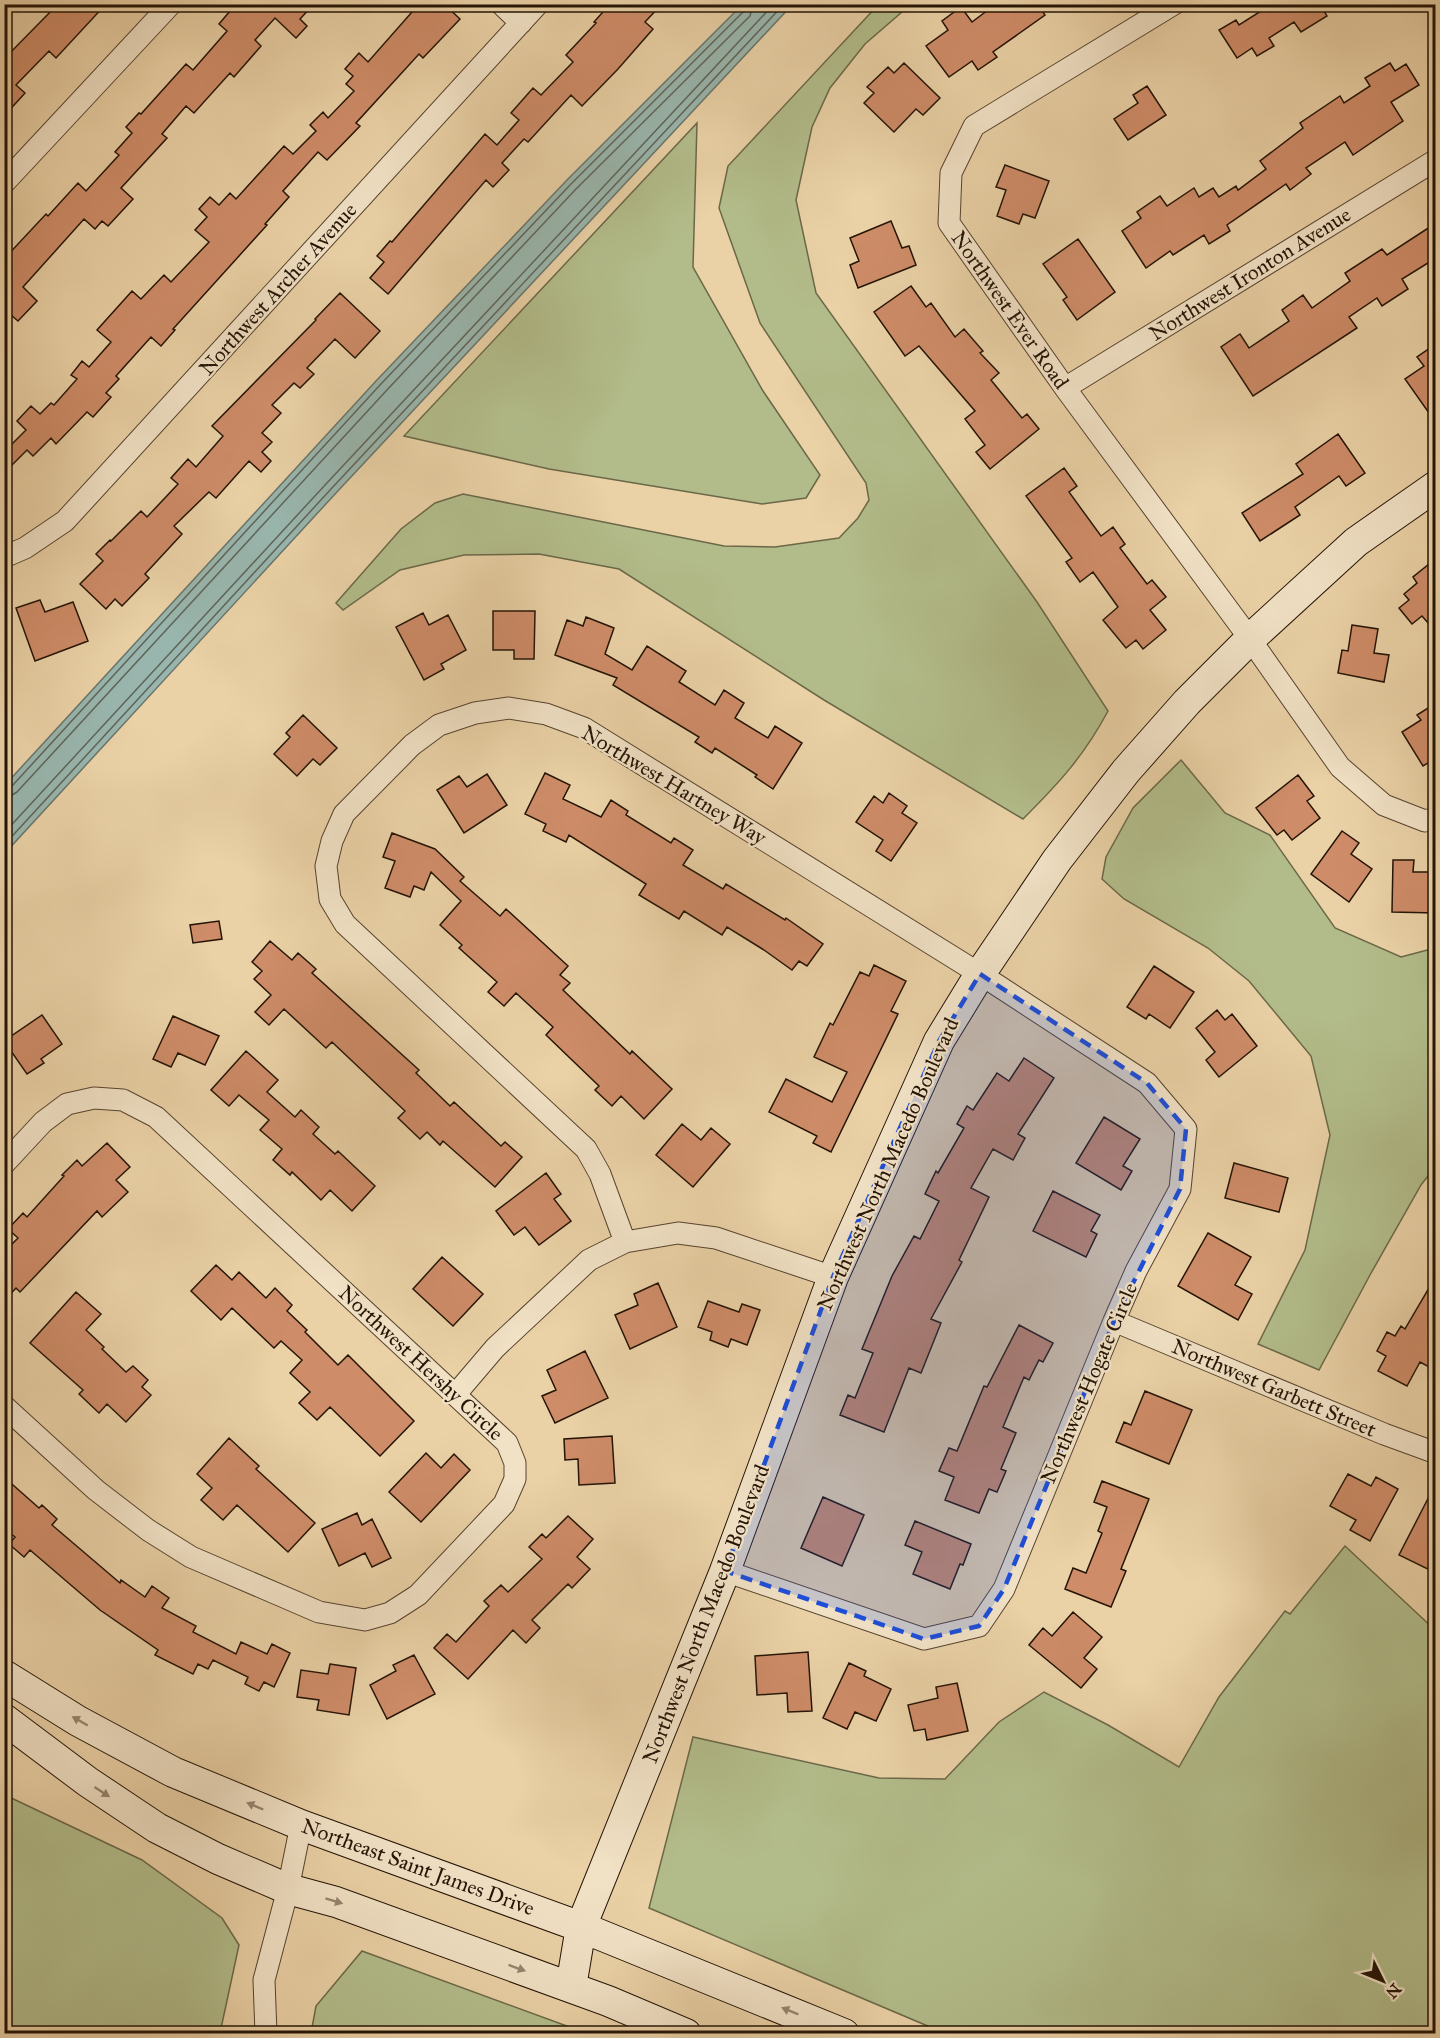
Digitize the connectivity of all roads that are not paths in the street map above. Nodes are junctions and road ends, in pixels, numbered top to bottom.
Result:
1 (171, 4) edge
2 (501, 4) edge
3 (538, 4) edge
4 (1174, 4) edge
5 (521, 23) junction
6 (1436, 160) edge
7 (4, 183) edge
8 (1065, 388) junction
9 (1436, 486) edge
10 (4, 557) edge
11 (1250, 639) junction
12 (1436, 818) edge
13 (980, 974) junction
14 (4, 1164) edge
15 (625, 1242) junction
16 (833, 1277) junction
17 (1114, 1321) junction
18 (455, 1395) junction
19 (4, 1406) edge
20 (1436, 1453) edge
21 (725, 1571) junction
22 (4, 1675) edge
23 (4, 1719) edge
24 (301, 1825) junction
25 (288, 1889) junction
26 (581, 1927) junction
27 (571, 1988) junction
28 (267, 2034) edge
29 (686, 2034) edge
30 (844, 2034) edge

1 - 7 street
2 - 5 street
3 - 5 street, Northwest Archer Avenue
4 - 8 street, Northwest Ever Road
5 - 10 street, Northwest Archer Avenue
6 - 8 street, Northwest Ironton Avenue
8 - 11 street, Northwest Ever Road
9 - 11 street, Northwest North Macedo Boulevard
11 - 12 street, Northwest Ever Road
11 - 13 street, Northwest North Macedo Boulevard
13 - 15 street, Northwest Hartney Way
13 - 16 street, Northwest North Macedo Boulevard
13 - 17 street, Northwest Hogate Circle
14 - 18 street, Northwest Hershy Circle
15 - 16 street
15 - 18 street
16 - 21 street, Northwest North Macedo Boulevard
17 - 20 street, Northwest Garbett Street
17 - 21 street, Northwest Hogate Circle
18 - 19 street, Northwest Hershy Circle
21 - 26 street, Northwest North Macedo Boulevard
24 -> 22 street, Northeast Saint James Drive
23 -> 25 street
24 - 25 street
24 - 26 street, Northeast Saint James Drive
25 -> 27 street
25 - 28 street
26 - 27 street, Northwest North Macedo Boulevard
30 -> 26 street, Northeast Saint James Drive
27 - 29 street

